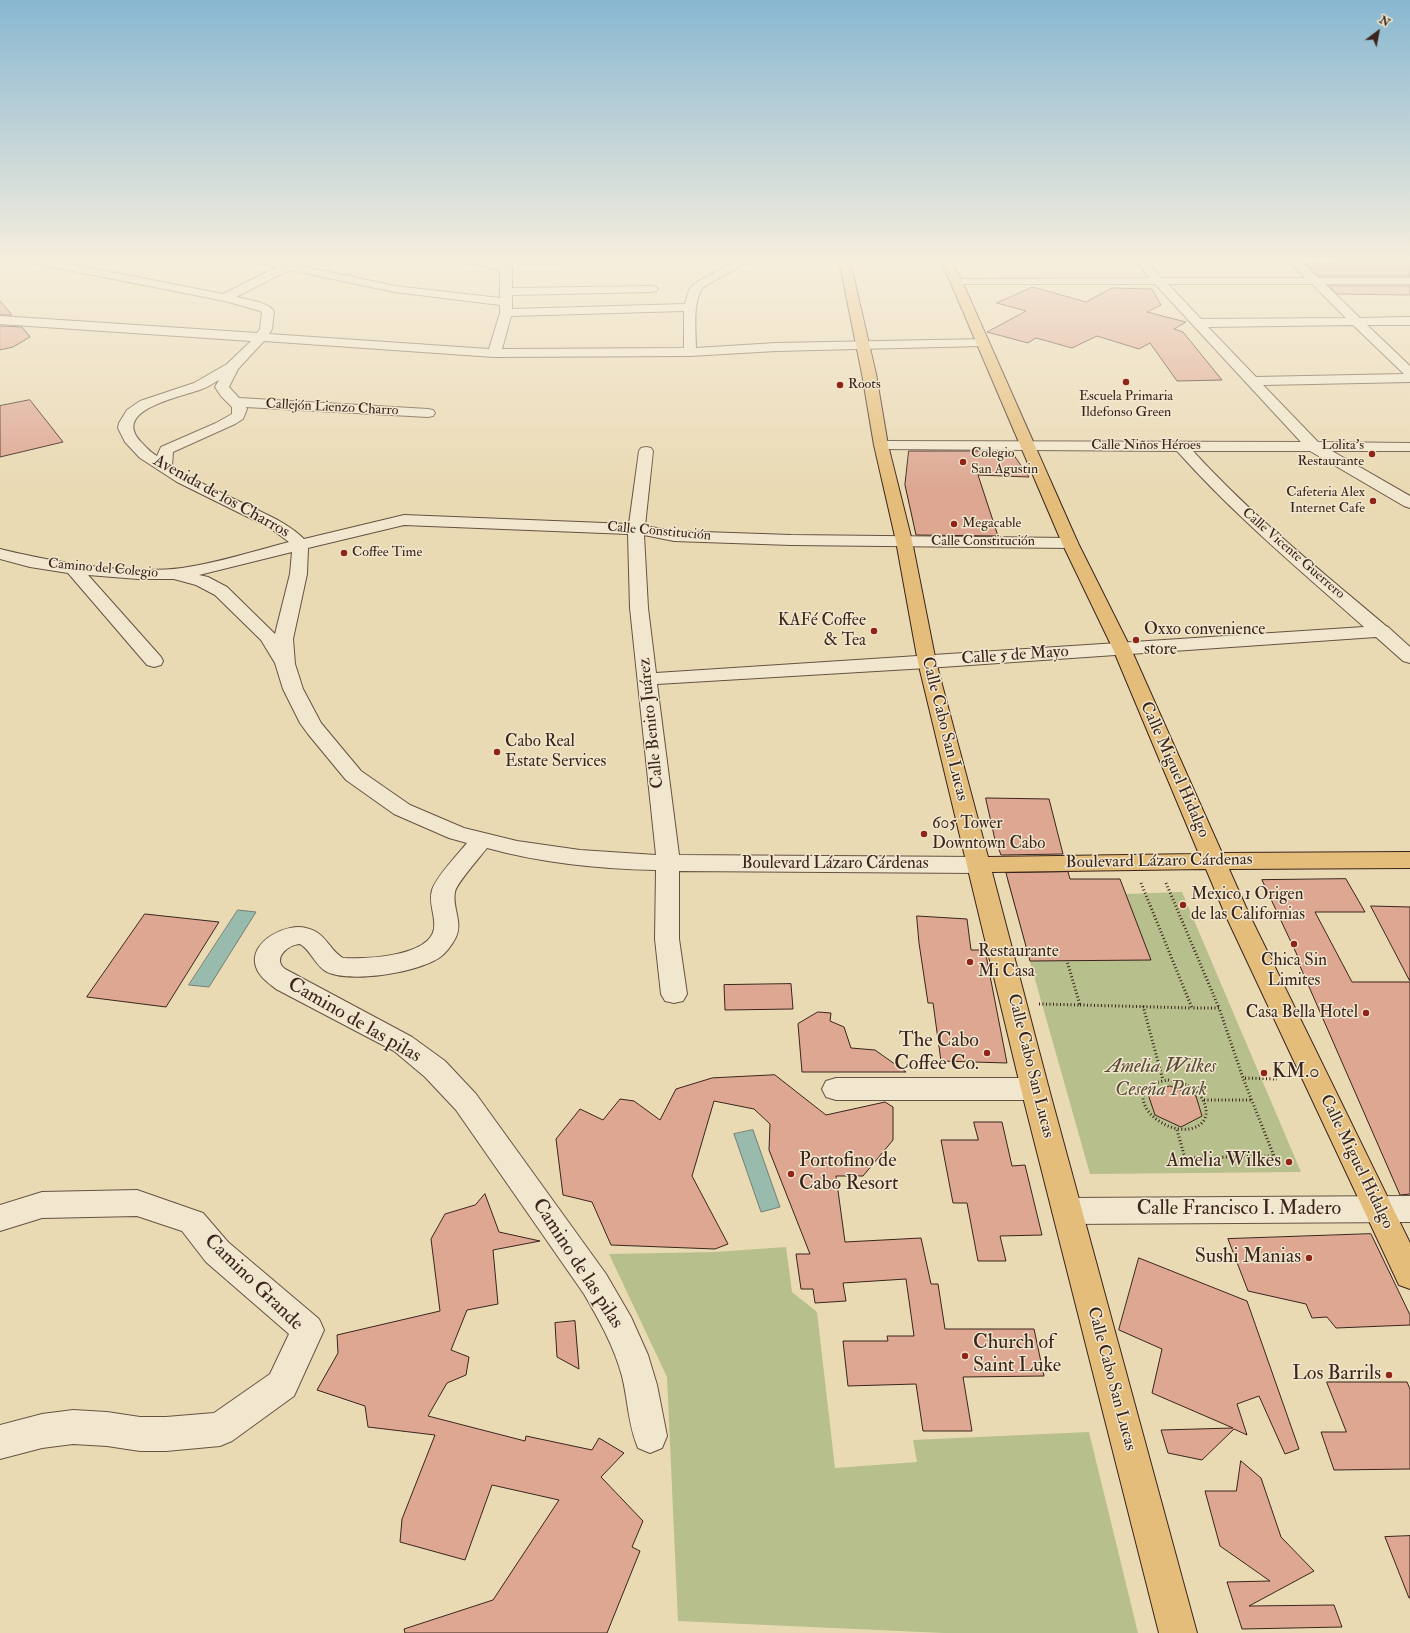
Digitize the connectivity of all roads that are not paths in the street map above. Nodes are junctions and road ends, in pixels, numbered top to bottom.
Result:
1 (261, 337) edge
2 (264, 337) edge
3 (498, 337) edge
4 (690, 337) edge
5 (860, 337) edge
6 (980, 337) edge
7 (1210, 337) edge
8 (1374, 337) edge
9 (982, 342) junction
10 (862, 345) junction
11 (690, 352) junction
12 (494, 353) junction
13 (232, 367) junction
14 (1410, 373) edge
15 (1410, 378) edge
16 (1252, 381) junction
17 (237, 402) junction
18 (428, 413) dead end
19 (881, 445) junction
20 (1026, 445) junction
21 (1181, 446) junction
22 (1314, 447) junction
23 (1410, 447) edge
24 (646, 451) dead end
25 (164, 466) junction
26 (1410, 503) edge
27 (636, 528) junction
28 (904, 541) junction
29 (1070, 543) junction
30 (300, 544) junction
31 (0, 554) edge
32 (73, 568) junction
33 (175, 574) junction
34 (1382, 631) junction
35 (1122, 649) junction
36 (1410, 657) edge
37 (154, 661) dead end
38 (284, 662) junction
39 (927, 662) junction
40 (648, 679) junction
41 (481, 840) junction
42 (1410, 860) edge
43 (1214, 861) junction
44 (668, 863) junction
45 (978, 865) junction
46 (674, 994) dead end
47 (836, 1089) dead end
48 (1035, 1089) junction
49 (1379, 1209) junction
50 (1410, 1209) edge
51 (1067, 1211) junction
52 (0, 1218) edge
53 (1410, 1275) edge
54 (650, 1436) dead end
55 (0, 1442) edge
56 (1178, 1633) edge

1 - 13 street, Avenida de los Charros
2 - 12 street
3 - 12 street
4 - 11 street
5 - 10 main road, Calle Cabo San Lucas
6 - 9 main road, Calle Miguel Hidalgo
7 - 16 street
8 - 14 street
9 - 10 street
9 - 20 main road, Calle Miguel Hidalgo
10 - 11 street
10 - 19 main road, Calle Cabo San Lucas
11 - 12 street
13 - 17 street, Avenida de los Charros
13 - 25 street, Avenida de los Charros
15 - 16 street
16 - 22 street
17 - 18 street, Callejón Lienzo Charro
17 - 25 street
19 - 20 street, Calle Niños Héroes
19 - 28 main road, Calle Cabo San Lucas
20 - 21 street, Calle Niños Héroes
20 - 29 main road, Calle Miguel Hidalgo
21 - 22 street, Calle Niños Héroes
21 - 34 street, Calle Vicente Guerrero
22 - 23 street, Calle Niños Héroes
22 - 26 street
24 - 27 street, Calle Benito Juárez
25 - 30 street, Avenida de los Charros
27 - 28 street, Calle Constitución
27 - 30 street, Calle Constitución
27 - 40 street, Calle Benito Juárez
28 - 29 street, Calle Constitución
28 - 39 main road, Calle Cabo San Lucas
29 - 35 main road, Calle Miguel Hidalgo
30 - 33 street, Camino del Colegio
30 - 38 street, Avenida de los Charros
31 - 32 street, Camino del Colegio
32 - 33 street, Camino del Colegio
32 - 37 street
33 - 38 street
34 - 35 street, Calle 5 de Mayo
34 - 36 street, Calle Vicente Guerrero
35 - 39 street, Calle 5 de Mayo
35 - 43 main road, Calle Miguel Hidalgo
38 - 41 street, Avenida de los Charros
39 - 40 street, Calle 5 de Mayo
39 - 45 main road, Calle Cabo San Lucas
40 - 44 street, Calle Benito Juárez
41 - 44 street, Avenida de los Charros
41 - 54 street, Camino de las pilas
42 - 43 main road, Boulevard Lázaro Cárdenas
43 - 45 main road, Boulevard Lázaro Cárdenas
43 - 49 main road, Calle Miguel Hidalgo
44 - 45 street, Boulevard Lázaro Cárdenas
44 - 46 street, Calle Benito Juárez
45 - 48 main road, Calle Cabo San Lucas
47 - 48 street
48 - 51 main road, Calle Cabo San Lucas
49 - 50 street, Calle Francisco I. Madero
49 - 51 street, Calle Francisco I. Madero
49 - 53 main road, Calle Miguel Hidalgo
51 - 56 main road, Calle Cabo San Lucas
52 - 55 street, Camino Grande

